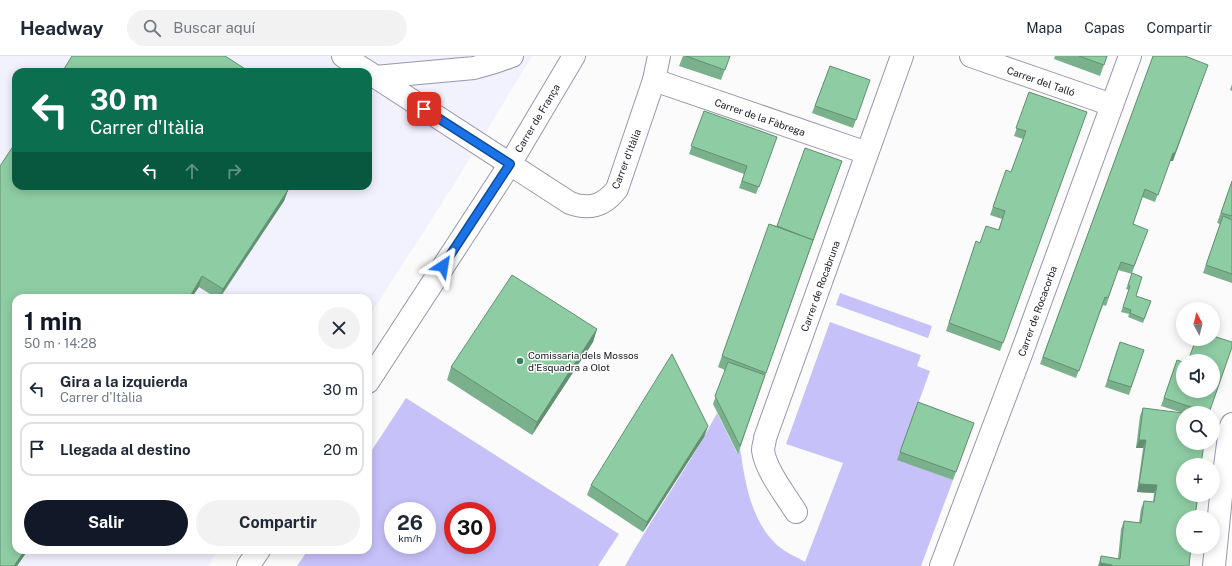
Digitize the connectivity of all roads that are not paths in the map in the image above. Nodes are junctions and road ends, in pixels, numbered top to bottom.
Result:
1 (342, 56) edge
2 (512, 56) edge
3 (574, 56) edge
4 (659, 56) edge
5 (902, 56) edge
6 (971, 56) edge
7 (1130, 56) edge
8 (361, 68) edge
9 (372, 74) edge
10 (372, 75) edge
11 (654, 80) junction
12 (1112, 106) junction
13 (867, 153) junction
14 (510, 164) junction
15 (372, 376) edge
16 (1232, 424) edge
17 (1230, 450) edge
18 (796, 512) dead end
19 (256, 554) edge
20 (248, 566) edge
21 (941, 566) edge
22 (1214, 566) edge

1 - 8 street, Carrer d'Itàlia
2 - 9 street
3 - 14 street, Carrer de França
4 - 11 street, Carrer d'Itàlia
5 - 13 street, Carrer de Rocabruna
6 - 12 street, Carrer del Talló
7 - 12 street, Carrer de Rocacorba
10 - 14 street, Carrer d'Itàlia
11 - 13 street, Carrer de la Fàbrega
11 - 14 street, Carrer d'Itàlia
12 - 21 street, Carrer de Rocacorba
13 - 18 street, Carrer de Rocabruna
14 - 15 street, Carrer de França
16 - 17 street
17 - 22 street
19 - 20 street

